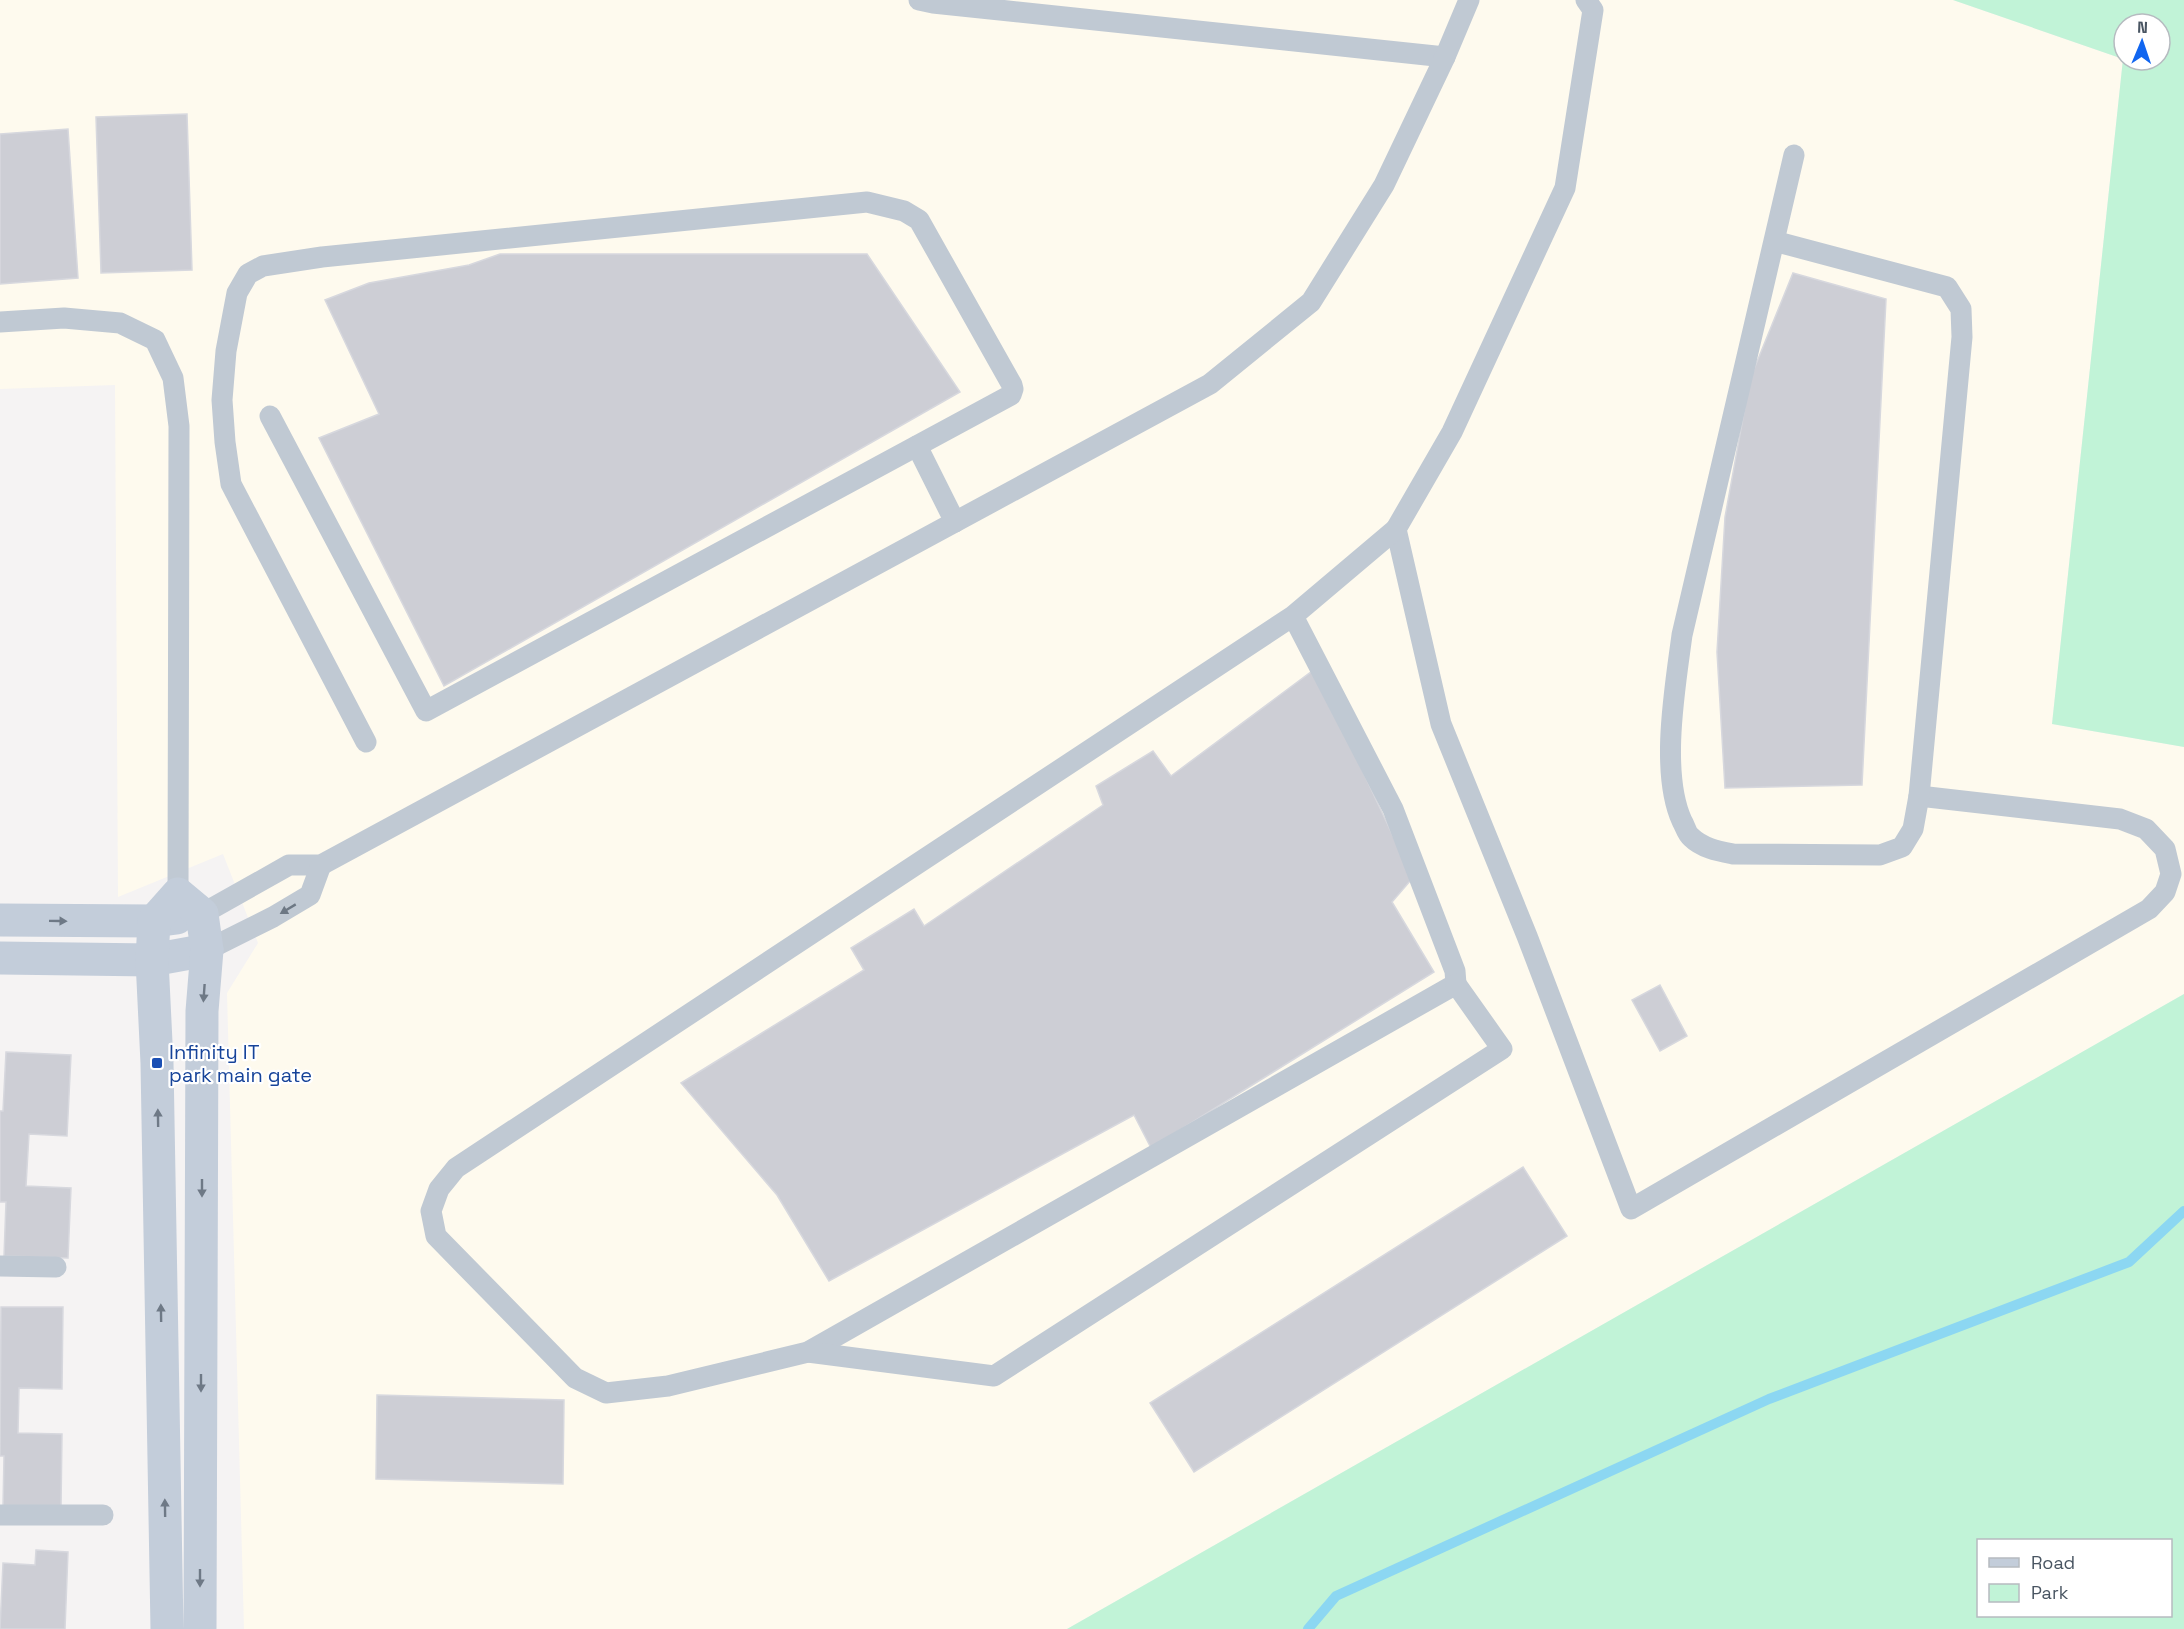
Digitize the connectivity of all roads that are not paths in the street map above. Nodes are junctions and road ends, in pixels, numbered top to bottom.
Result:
1 (919, 0) edge
2 (1469, 0) edge
3 (1587, 0) edge
4 (1445, 57) junction
5 (1794, 155) dead end
6 (1774, 241) junction
7 (0, 322) edge
8 (270, 416) dead end
9 (917, 446) junction
10 (955, 522) junction
11 (1396, 529) junction
12 (1293, 616) junction
13 (366, 742) dead end
14 (1919, 796) junction
15 (321, 865) junction
16 (190, 904) junction
17 (0, 920) edge
18 (154, 921) junction
19 (207, 950) junction
20 (0, 958) edge
21 (152, 960) junction
22 (1456, 984) junction
23 (0, 1266) edge
24 (56, 1267) dead end
25 (808, 1352) junction
26 (0, 1515) edge
27 (103, 1515) dead end
28 (167, 1629) edge
29 (200, 1629) edge

1 - 4 lane
2 - 4 lane
3 - 11 lane
4 - 10 lane
5 - 6 lane
6 - 14 lane
6 - 14 lane
7 - 16 lane
8 - 9 lane
9 - 10 lane
9 - 13 lane
10 - 15 lane
11 - 12 lane
11 - 14 lane
12 - 22 lane
12 - 25 lane
15 - 16 lane
15 -> 19 lane
16 - 18 main road
16 - 19 main road
17 -> 18 main road
18 - 21 main road
19 - 21 main road
19 -> 29 main road
20 - 21 main road
28 -> 21 main road
22 - 25 lane
22 - 25 lane
23 - 24 lane
26 - 27 lane

